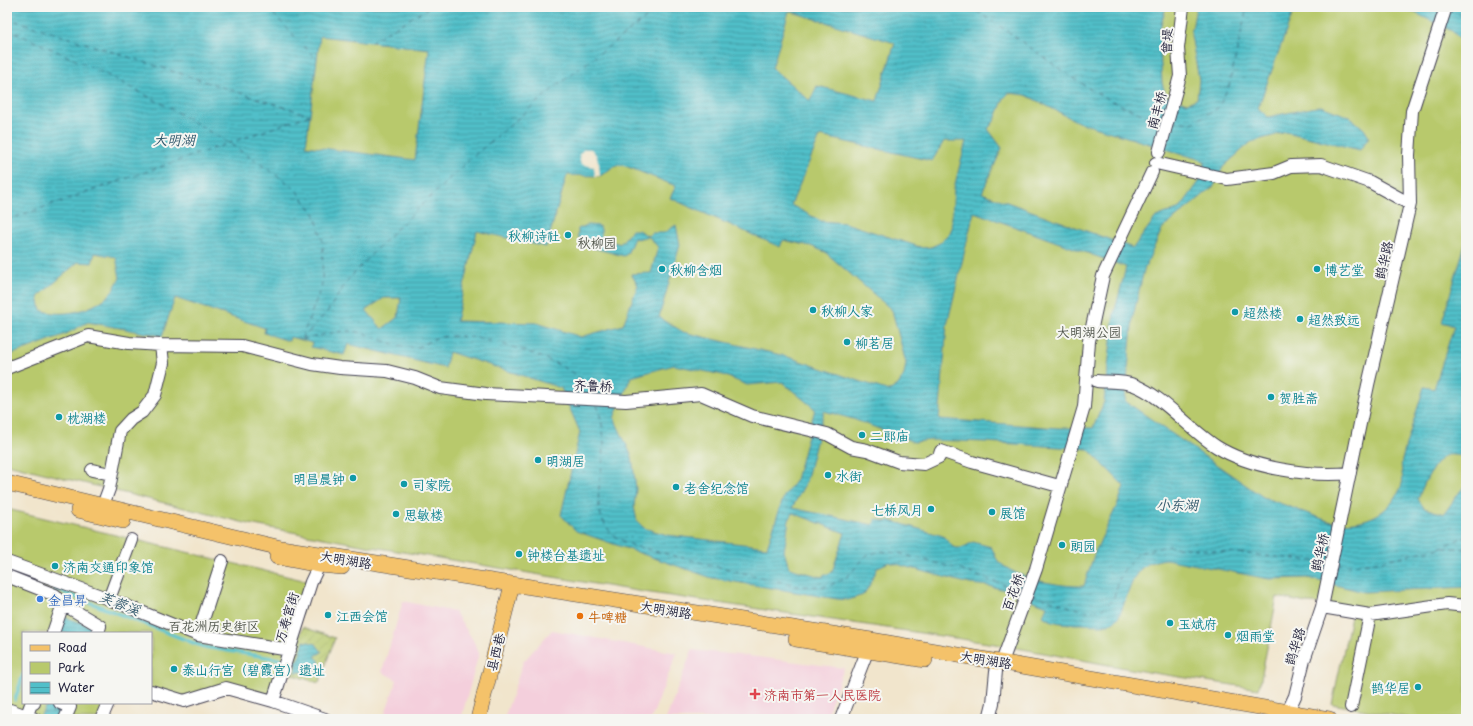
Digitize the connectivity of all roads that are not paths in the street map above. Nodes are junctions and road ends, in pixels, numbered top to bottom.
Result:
1 (1183, 7) edge
2 (1446, 7) edge
3 (1180, 76) joint
4 (1156, 162) junction
5 (1410, 204) junction
6 (161, 346) junction
7 (7, 368) edge
8 (1098, 381) dead end
9 (1080, 422) joint
10 (92, 470) dead end
11 (1350, 473) junction
12 (111, 474) junction
13 (7, 483) edge
14 (1059, 486) junction
15 (7, 491) edge
16 (103, 505) junction
17 (1340, 521) joint
18 (131, 540) dead end
19 (222, 561) dead end
20 (7, 562) edge
21 (318, 565) junction
22 (7, 576) edge
23 (511, 589) junction
24 (1325, 590) joint
25 (109, 599) junction
26 (64, 604) junction
27 (1466, 606) edge
28 (1322, 607) junction
29 (1370, 615) junction
30 (53, 632) edge
31 (98, 632) edge
32 (198, 635) junction
33 (869, 646) junction
34 (290, 652) junction
35 (999, 666) junction
36 (152, 691) edge
37 (273, 701) junction
38 (31, 704) edge
39 (67, 704) edge
40 (108, 704) edge
41 (1351, 708) dead end
42 (10, 710) dead end
43 (1288, 715) edge
44 (27, 717) edge
45 (65, 719) edge
46 (101, 719) edge
47 (325, 719) edge
48 (478, 719) edge
49 (841, 719) edge
50 (989, 719) edge
51 (1305, 719) edge
52 (1329, 719) edge

1 - 3 street, 曾堤
2 - 5 street, 鹊华路
3 - 4 street, 南丰桥
4 - 5 street
4 - 9 street, 南丰桥
5 - 11 street, 鹊华路
6 - 7 street, 齐鲁桥
6 - 12 street
6 - 14 street, 齐鲁桥
8 - 11 street
9 - 14 street, 百花桥
10 - 12 street
11 - 17 street, 鹊华路
12 - 16 street
13 - 16 main road, 大明湖路
14 - 35 street, 百花桥
15 - 21 main road, 大明湖路
16 - 23 main road, 大明湖路
17 - 24 street, 鹊华桥
18 - 25 street
19 - 32 street
20 - 25 street
21 - 23 main road, 大明湖路
21 - 34 street, 万寿宫街
22 - 26 street
23 - 33 main road, 大明湖路
23 - 48 main road, 县西巷
24 - 28 street, 鹊华路
25 - 32 street
26 - 30 street
26 - 31 street
27 - 29 street
28 - 29 street
28 - 43 street, 鹊华路
29 - 41 street
32 - 34 street
33 - 35 main road, 大明湖路
33 - 49 street
34 - 37 street, 万寿宫街
35 - 43 main road, 大明湖路
35 - 50 street, 百花桥
36 - 37 street
37 - 47 street
38 - 44 street
39 - 45 street
40 - 46 street
42 - 44 street
43 - 51 main road, 大明湖路
43 - 52 main road, 大明湖路

